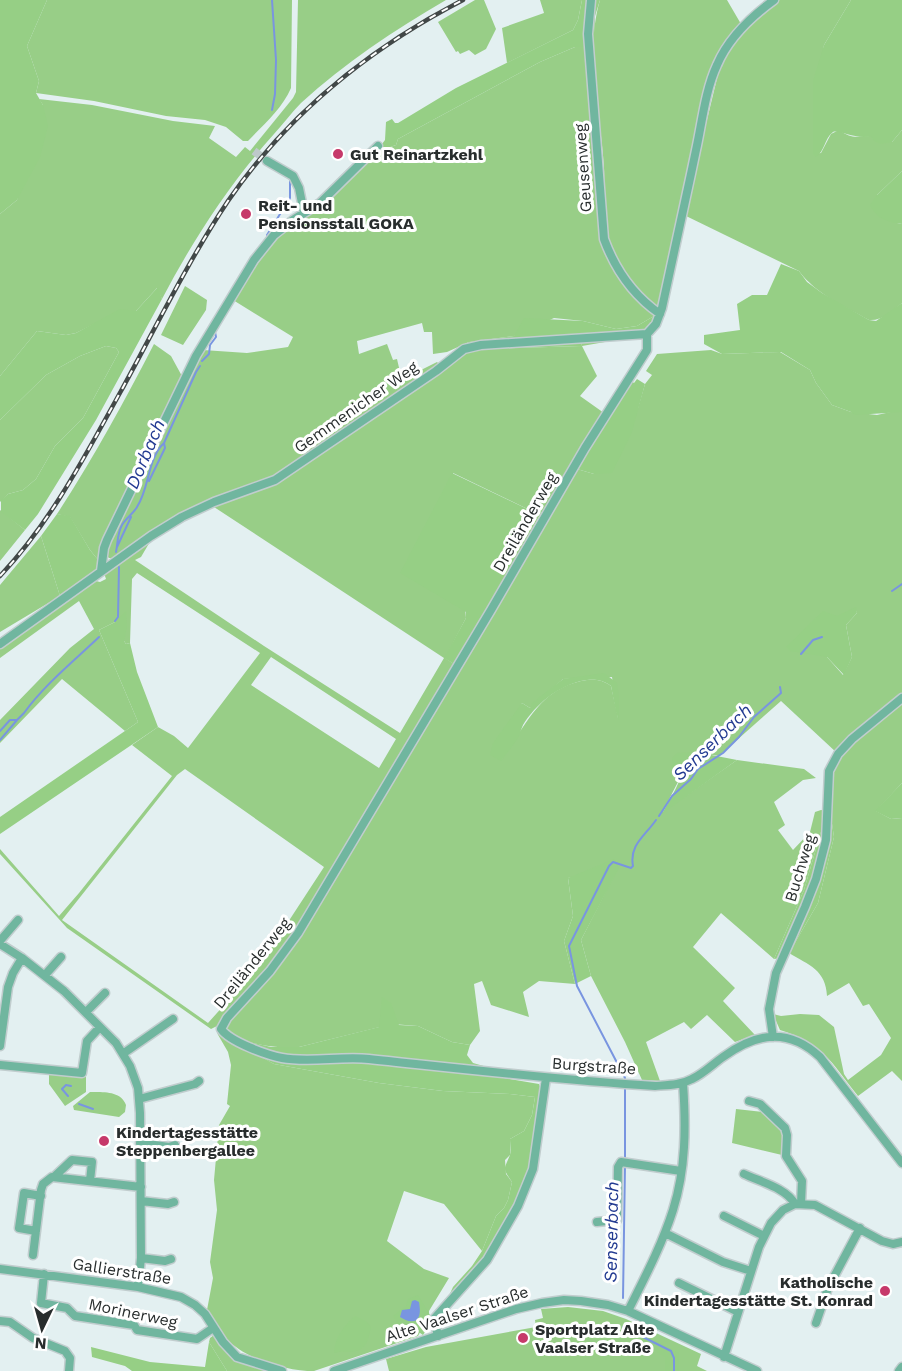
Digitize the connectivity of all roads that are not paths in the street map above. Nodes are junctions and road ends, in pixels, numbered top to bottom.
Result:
1 (591, 0) edge
2 (774, 0) edge
3 (378, 146) dead end
4 (267, 161) tunnel mouth
5 (304, 213) junction
6 (660, 314) junction
7 (646, 334) junction
8 (101, 571) junction
9 (0, 644) edge
10 (902, 698) edge
11 (18, 920) dead end
12 (0, 943) edge
13 (60, 957) dead end
14 (22, 958) junction
15 (45, 975) junction
16 (105, 993) dead end
17 (86, 1012) junction
18 (173, 1020) dead end
19 (100, 1027) junction
20 (221, 1029) joint
21 (773, 1037) junction
22 (0, 1046) edge
23 (124, 1053) junction
24 (0, 1065) edge
25 (546, 1078) junction
26 (199, 1080) dead end
27 (683, 1083) junction
28 (140, 1099) junction
29 (749, 1101) dead end
30 (140, 1143) junction
31 (175, 1145) dead end
32 (902, 1163) edge
33 (681, 1171) junction
34 (744, 1174) dead end
35 (55, 1176) junction
36 (90, 1181) junction
37 (141, 1187) junction
38 (41, 1196) junction
39 (141, 1201) junction
40 (174, 1202) dead end
41 (798, 1204) junction
42 (724, 1216) dead end
43 (597, 1222) dead end
44 (860, 1228) junction
45 (36, 1231) junction
46 (664, 1233) junction
47 (764, 1236) junction
48 (902, 1242) edge
49 (141, 1258) junction
50 (171, 1259) dead end
51 (32, 1263) junction
52 (0, 1269) edge
53 (751, 1270) junction
54 (44, 1274) junction
55 (680, 1283) dead end
56 (138, 1287) junction
57 (628, 1311) junction
58 (738, 1312) junction
59 (0, 1321) edge
60 (816, 1323) dead end
61 (213, 1328) junction
62 (438, 1336) junction
63 (724, 1357) junction
64 (902, 1367) edge
65 (69, 1371) edge
66 (282, 1371) edge
67 (334, 1371) edge
68 (757, 1371) edge
69 (899, 1371) edge

1 - 6 street, Geusenweg
2 - 6 street, Dreiländerweg
3 - 5 street
4 - 5 street
5 - 8 street
6 - 7 street, Dreiländerweg
7 - 8 street, Gemmenicher Weg
7 - 20 street, Dreiländerweg
8 - 9 street, Gemmenicher Weg
10 - 21 street, Buchweg
11 - 12 street
12 - 14 street
13 - 15 street
14 - 15 street
14 - 22 street
15 - 17 street
16 - 17 street
17 - 19 street
18 - 23 street
19 - 23 street
19 - 24 street
20 - 25 street, Burgstraße
21 - 27 street, Burgstraße
21 - 32 street, Burgstraße
23 - 28 street
25 - 27 street, Burgstraße
25 - 62 street
26 - 28 street
27 - 33 street
28 - 30 street
29 - 41 street
30 - 31 street
30 - 37 street
33 - 43 street
33 - 46 street
34 - 41 street
35 - 36 street
35 - 36 street
35 - 38 street
36 - 37 street
37 - 39 street
38 - 45 street
38 - 45 street
39 - 40 street
39 - 49 street
41 - 44 street
41 - 47 street
42 - 47 street
44 - 48 street
44 - 60 street
45 - 51 street
46 - 53 street
46 - 57 street
47 - 53 street
49 - 50 street
49 - 56 street
51 - 52 street, Gallierstraße
51 - 54 street, Gallierstraße
53 - 58 street
54 - 56 street, Gallierstraße
54 - 61 street, Morinerweg
55 - 58 street
56 - 61 street, Gallierstraße
57 - 62 street, Alte Vaalser Straße
57 - 63 street, Alte Vaalser Straße
58 - 63 street
59 - 65 street
61 - 66 street, Gallierstraße
62 - 67 street, Alte Vaalser Straße
63 - 68 street, Alte Vaalser Straße
64 - 69 street

